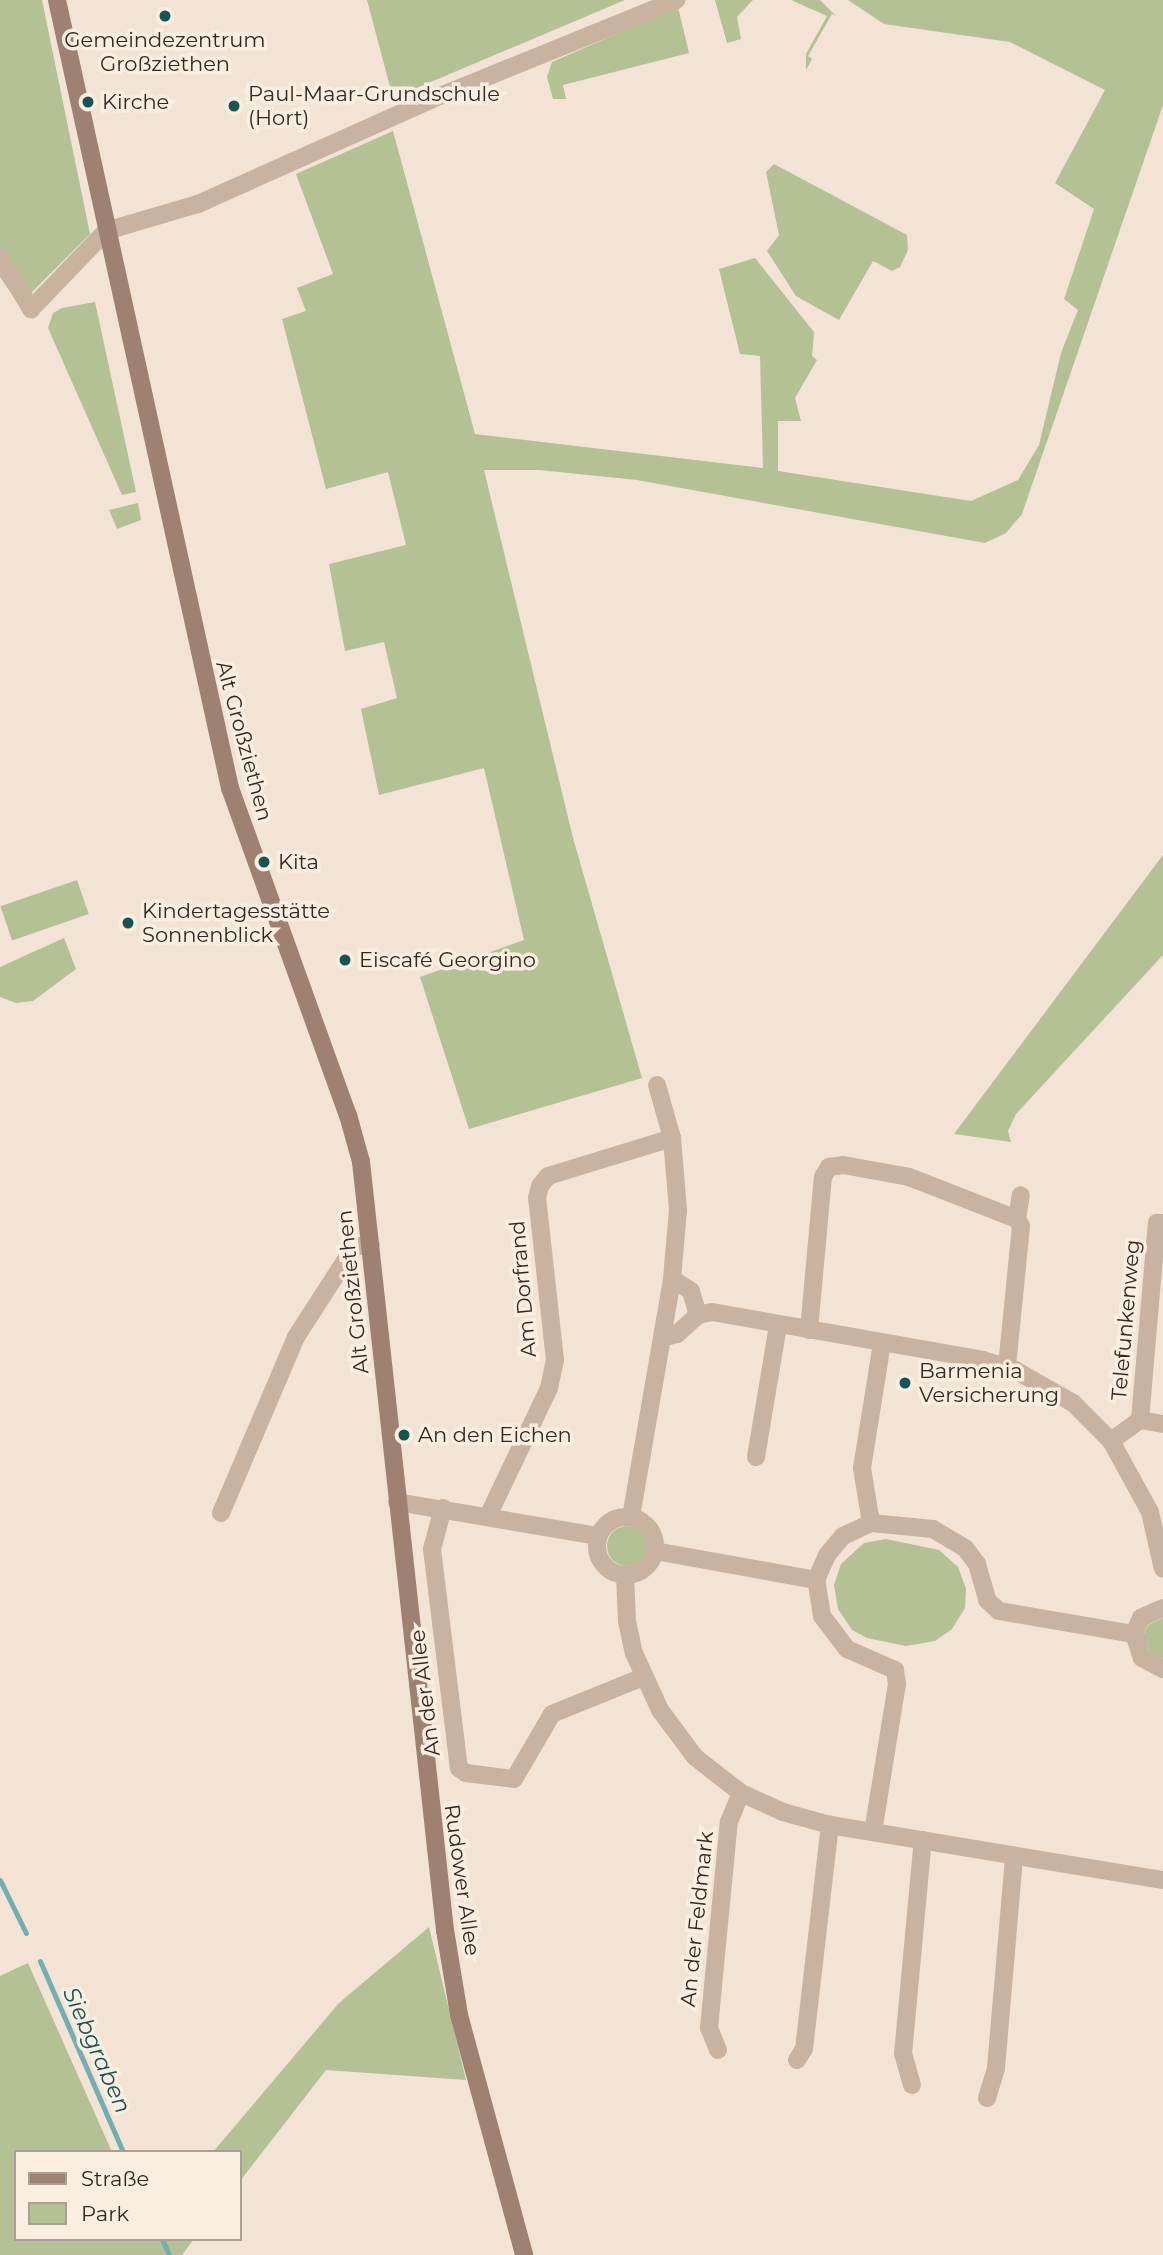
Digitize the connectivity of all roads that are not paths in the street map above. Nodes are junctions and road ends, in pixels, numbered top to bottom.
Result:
1 (57, 0) edge
2 (676, 0) edge
3 (106, 231) junction
4 (0, 257) edge
5 (657, 1085) dead end
6 (672, 1138) junction
7 (1021, 1195) dead end
8 (1017, 1219) junction
9 (1156, 1221) edge
10 (371, 1244) junction
11 (672, 1279) junction
12 (698, 1315) junction
13 (779, 1325) junction
14 (809, 1330) junction
15 (662, 1338) junction
16 (883, 1343) junction
17 (1007, 1367) junction
18 (1140, 1420) junction
19 (1163, 1424) edge
20 (1111, 1441) junction
21 (756, 1457) dead end
22 (397, 1502) junction
23 (443, 1508) junction
24 (221, 1513) dead end
25 (488, 1516) junction
26 (631, 1517) junction
27 (871, 1523) junction
28 (598, 1536) junction
29 (655, 1551) junction
30 (1163, 1569) edge
31 (625, 1575) junction
32 (816, 1580) junction
33 (1163, 1608) edge
34 (1134, 1634) junction
35 (1163, 1669) edge
36 (643, 1677) junction
37 (741, 1793) junction
38 (830, 1825) junction
39 (873, 1832) junction
40 (923, 1840) junction
41 (1014, 1856) junction
42 (1163, 1880) edge
43 (718, 2050) dead end
44 (797, 2060) dead end
45 (912, 2085) dead end
46 (987, 2098) dead end
47 (524, 2255) edge

1 - 3 street, Alt Großziethen
2 - 3 street
3 - 4 street
3 - 10 street, Alt Großziethen
5 - 6 street
6 - 11 street
6 - 25 street, Am Dorfrand
7 - 8 street
8 - 14 street
8 - 17 street
9 - 18 street, Telefunkenweg
10 - 22 street, Alt Großziethen
10 - 24 street
11 - 12 street
11 - 15 street
12 - 13 street, Telefunkenweg
12 - 15 street
13 - 14 street, Telefunkenweg
13 - 21 street
14 - 16 street, Telefunkenweg
15 - 26 street
16 - 17 street, Telefunkenweg
16 - 27 street
17 - 20 street, Telefunkenweg
18 - 19 street, Telefunkenweg
18 - 20 street, Telefunkenweg
20 - 30 street, Telefunkenweg
22 - 23 street
22 - 47 street, Rudower Allee
23 - 25 street
23 - 36 street, An der Allee
25 - 28 street
26 - 28 street
26 - 29 street
27 - 32 street
27 - 34 street
28 - 31 street
29 - 31 street
29 - 32 street
31 - 36 street
32 - 39 street
33 - 34 street
34 - 35 street
36 - 37 street
37 - 38 street
37 - 43 street, An der Feldmark
38 - 39 street
38 - 44 street
39 - 40 street
40 - 41 street
40 - 45 street
41 - 42 street
41 - 46 street

